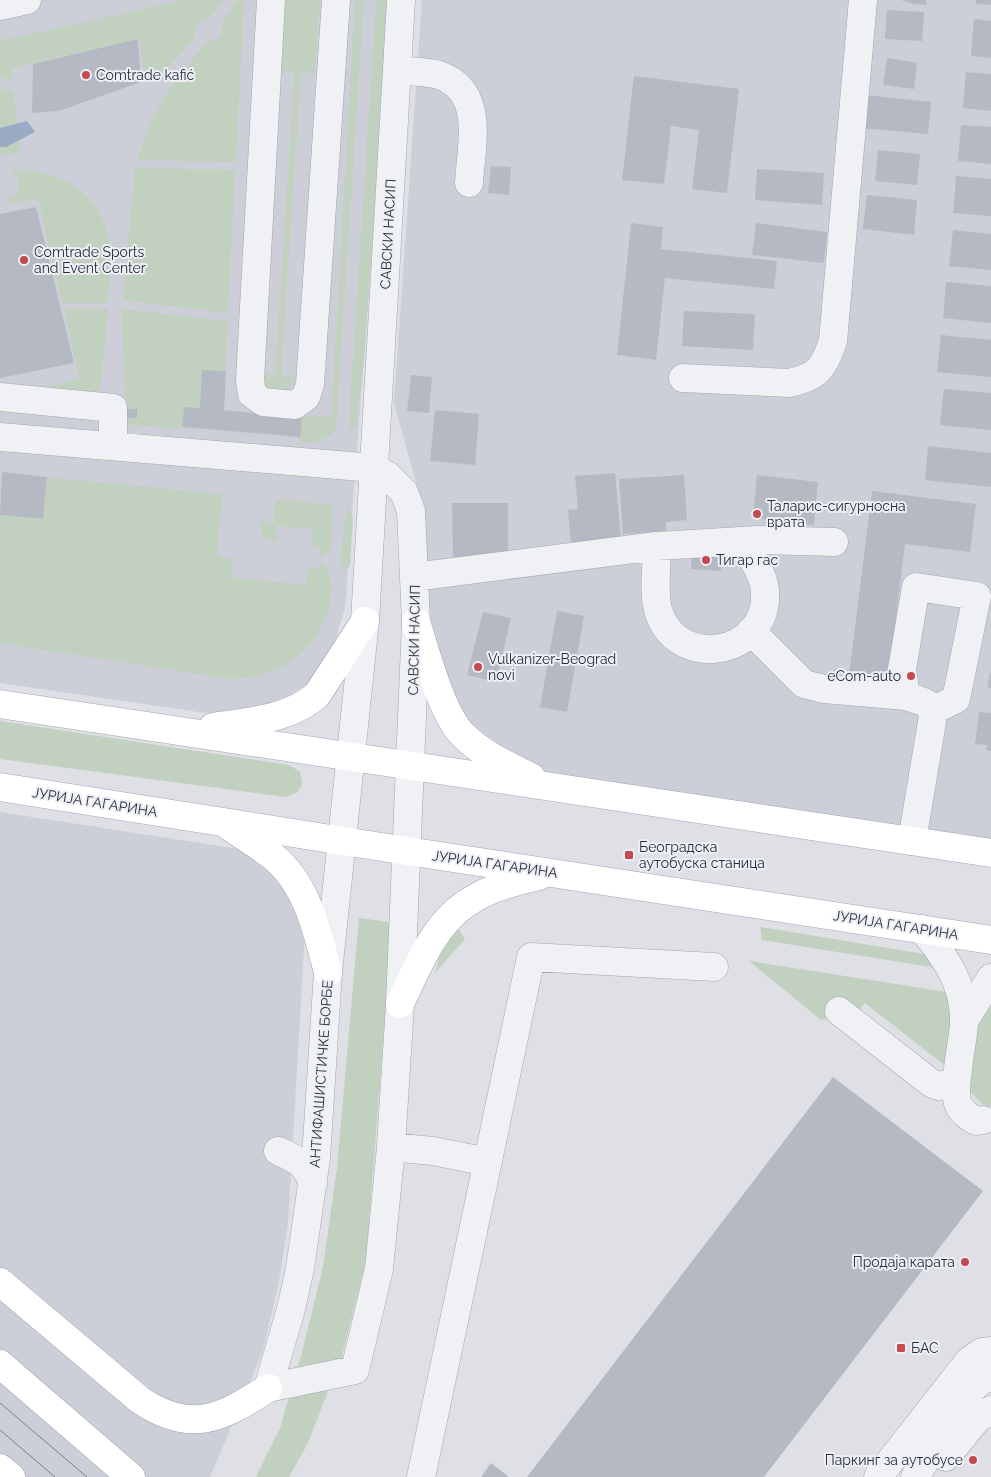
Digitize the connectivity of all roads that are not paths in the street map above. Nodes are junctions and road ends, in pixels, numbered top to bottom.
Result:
1 (28, 0) edge
2 (270, 0) edge
3 (336, 0) edge
4 (401, 0) edge
5 (863, 0) edge
6 (0, 6) edge
7 (397, 70) junction
8 (469, 184) dead end
9 (683, 378) dead end
10 (0, 397) edge
11 (0, 437) edge
12 (113, 446) junction
13 (374, 468) junction
14 (741, 541) junction
15 (834, 542) dead end
16 (658, 546) junction
17 (414, 577) junction
18 (365, 622) junction
19 (416, 622) junction
20 (751, 631) junction
21 (906, 696) junction
22 (0, 704) edge
23 (934, 710) junction
24 (186, 732) junction
25 (350, 757) junction
26 (410, 767) junction
27 (0, 787) edge
28 (550, 787) junction
29 (222, 821) junction
30 (342, 840) junction
31 (912, 841) junction
32 (407, 852) junction
33 (991, 853) edge
34 (555, 873) junction
35 (922, 929) junction
36 (991, 940) edge
37 (714, 967) dead end
38 (328, 972) junction
39 (991, 978) edge
40 (400, 1004) junction
41 (839, 1011) dead end
42 (964, 1021) junction
43 (958, 1069) junction
44 (987, 1125) edge
45 (318, 1129) junction
46 (391, 1147) junction
47 (488, 1162) junction
48 (313, 1184) junction
49 (0, 1282) edge
50 (991, 1351) edge
51 (0, 1364) edge
52 (991, 1376) edge
53 (268, 1388) junction
54 (991, 1410) edge
55 (0, 1468) edge
56 (11, 1477) edge
57 (131, 1477) edge
58 (421, 1477) edge
59 (878, 1477) edge
60 (915, 1477) edge
61 (931, 1477) edge

1 - 6 street
2 - 3 street
4 - 7 street, САВСКИ НАСИП
5 - 9 street
7 - 8 street
7 - 13 street, САВСКИ НАСИП
10 - 12 street
11 - 12 street
12 - 13 street
13 - 17 street, САВСКИ НАСИП
13 - 18 street, САВСКИ НАСИП
14 - 15 street
14 - 16 street
14 - 20 street
16 - 17 street
16 - 20 street
17 - 19 street, САВСКИ НАСИП
18 - 24 main road
18 - 25 street, САВСКИ НАСИП
19 - 26 street, САВСКИ НАСИП
19 - 28 main road
20 - 21 street
21 - 23 street
21 - 23 street
22 - 24 main road
23 - 31 street
24 - 25 main road
25 - 26 main road
25 - 30 street, АНТИФАШИСТИЧКЕ БОРБЕ
26 - 28 main road
26 - 32 street
27 - 29 main road, ЈУРИЈА ГАГАРИНА
28 - 31 main road
29 - 30 main road, ЈУРИЈА ГАГАРИНА
29 - 38 main road
30 - 32 main road, ЈУРИЈА ГАГАРИНА
30 - 38 street, АНТИФАШИСТИЧКЕ БОРБЕ
31 - 33 main road
32 - 34 main road, ЈУРИЈА ГАГАРИНА
32 - 40 street
34 - 35 main road, ЈУРИЈА ГАГАРИНА
34 - 40 main road
35 - 36 main road, ЈУРИЈА ГАГАРИНА
35 - 42 street
37 - 47 street
38 - 45 street, АНТИФАШИСТИЧКЕ БОРБЕ
39 - 42 street
40 - 46 street
41 - 43 street
42 - 43 street
43 - 44 street
45 - 48 street, АНТИФАШИСТИЧКЕ БОРБЕ
45 - 48 street
46 - 47 street
46 - 53 street
47 - 58 street
48 - 53 street, АНТИФАШИСТИЧКЕ БОРБЕ
49 - 53 main road
50 - 59 street
51 - 57 main road
52 - 60 street
54 - 61 street
55 - 56 main road

